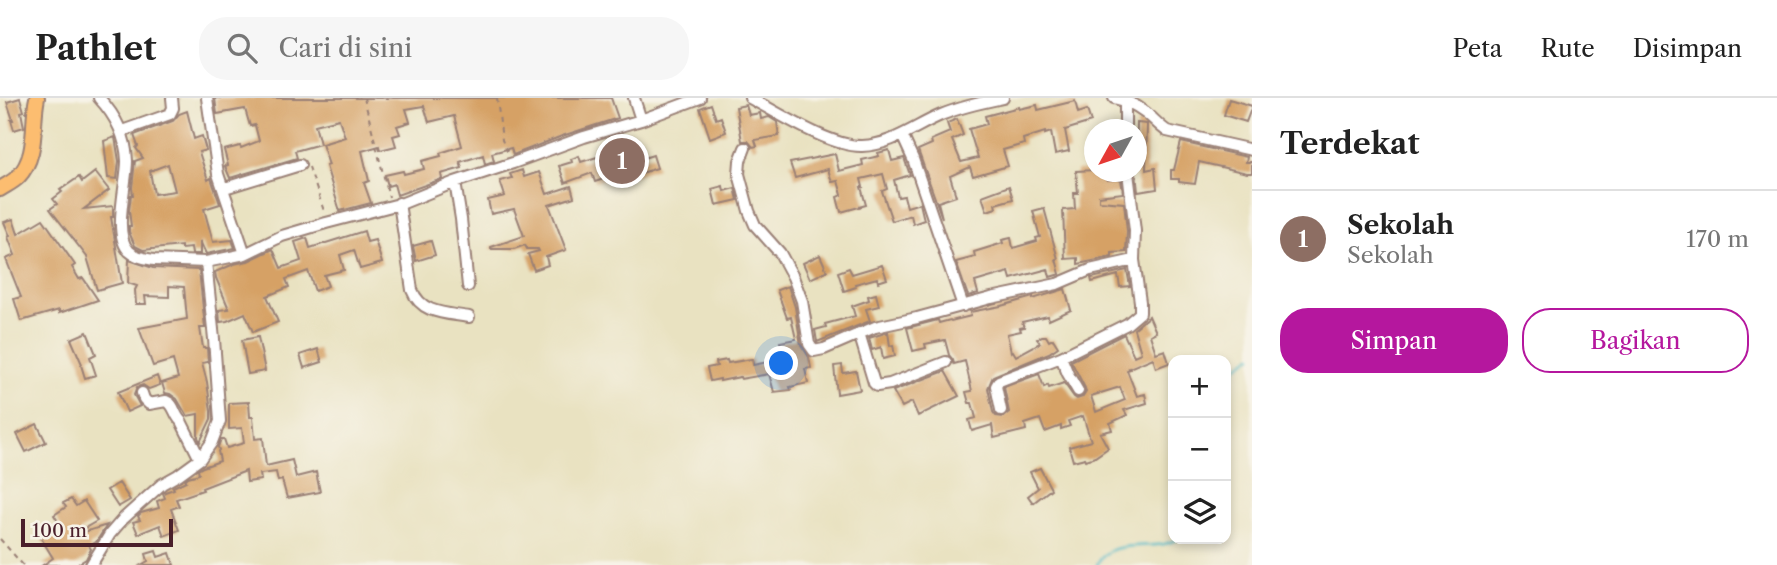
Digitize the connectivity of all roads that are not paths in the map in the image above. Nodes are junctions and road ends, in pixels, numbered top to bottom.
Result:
1 (37, 98) edge
2 (99, 98) edge
3 (172, 98) edge
4 (207, 98) edge
5 (634, 98) edge
6 (700, 98) edge
7 (750, 98) edge
8 (1003, 98) edge
9 (1119, 99) edge
10 (1123, 119) edge
11 (641, 120) junction
12 (122, 131) junction
13 (902, 135) junction
14 (745, 148) dead end
15 (1252, 150) edge
16 (300, 164) road end
17 (455, 182) junction
18 (1129, 182) edge
19 (223, 187) junction
20 (0, 189) edge
21 (395, 204) junction
22 (245, 254) junction
23 (1133, 260) junction
24 (206, 262) junction
25 (468, 286) dead end
26 (963, 306) junction
27 (469, 317) dead end
28 (859, 333) junction
29 (1061, 357) junction
30 (946, 362) dead end
31 (1078, 391) dead end
32 (142, 393) dead end
33 (1001, 410) dead end
34 (200, 459) junction
35 (90, 565) edge

1 - 20 main road
2 - 12 street
3 - 12 street
4 - 19 street
5 - 11 street
6 - 11 street
7 - 13 street
8 - 13 street
9 - 10 street
9 - 15 street
11 - 17 street
12 - 24 street
13 - 26 street
14 - 28 street
16 - 19 street
17 - 21 street
17 - 25 street
18 - 23 street
19 - 22 street
21 - 22 street
21 - 27 street
22 - 24 street
23 - 26 street
23 - 29 street
24 - 34 street
26 - 28 street
28 - 30 street
29 - 31 street
29 - 33 street
32 - 34 street
34 - 35 street

